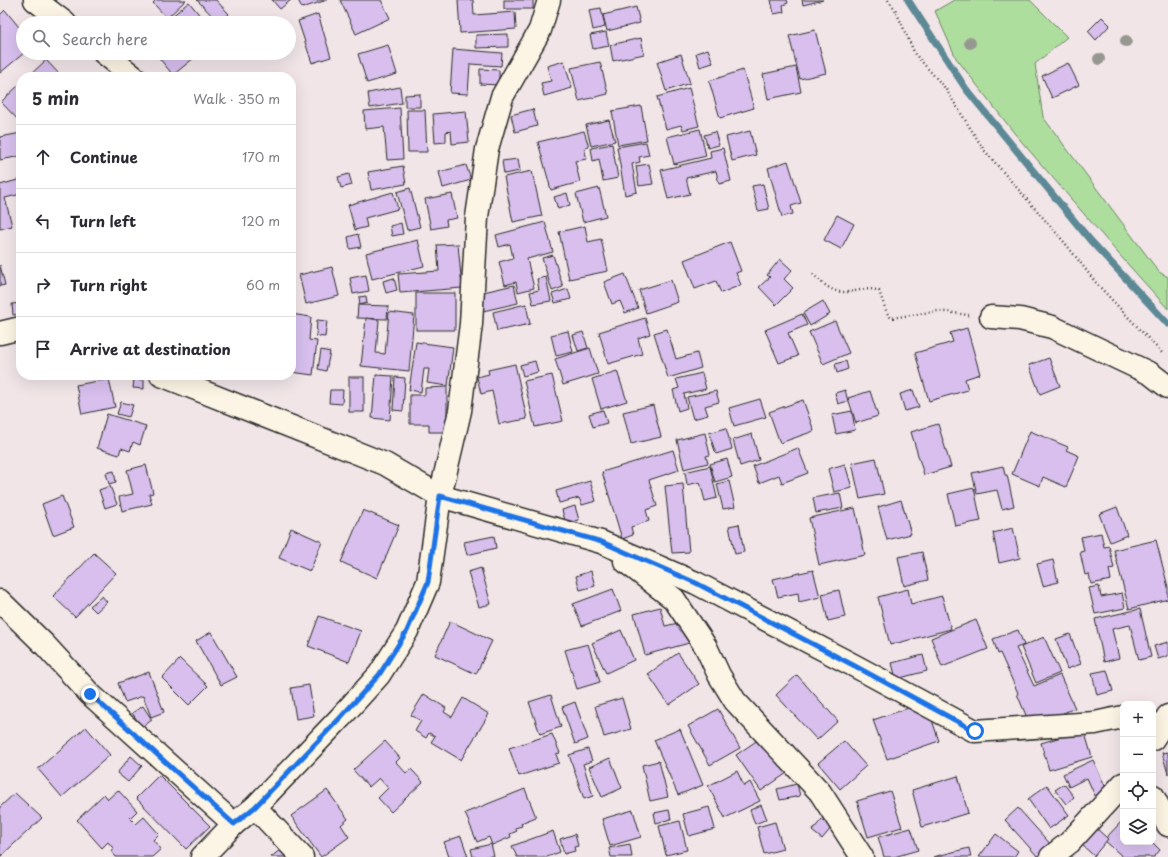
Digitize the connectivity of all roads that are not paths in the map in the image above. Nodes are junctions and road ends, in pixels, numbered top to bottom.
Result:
1 (35, 0) edge
2 (549, 0) edge
3 (56, 16) edge
4 (113, 60) edge
5 (128, 72) edge
6 (991, 317) road end
7 (16, 329) edge
8 (0, 333) edge
9 (174, 380) edge
10 (1168, 387) edge
11 (440, 496) junction
12 (602, 542) junction
13 (0, 601) edge
14 (1168, 707) edge
15 (1156, 709) edge
16 (1168, 716) edge
17 (1120, 718) edge
18 (1154, 737) edge
19 (1120, 787) edge
20 (1156, 802) edge
21 (255, 807) junction
22 (234, 824) junction
23 (1168, 825) edge
24 (202, 857) edge
25 (302, 857) edge
26 (862, 857) edge
27 (1052, 857) edge

1 - 3 street
2 - 11 street
4 - 5 street
6 - 10 street
7 - 8 street
9 - 11 street
11 - 12 street
11 - 21 street
12 - 17 street
12 - 26 street
13 - 22 street
14 - 15 street
16 - 18 street
19 - 27 street
20 - 23 street
21 - 22 street
21 - 25 street
22 - 24 street

